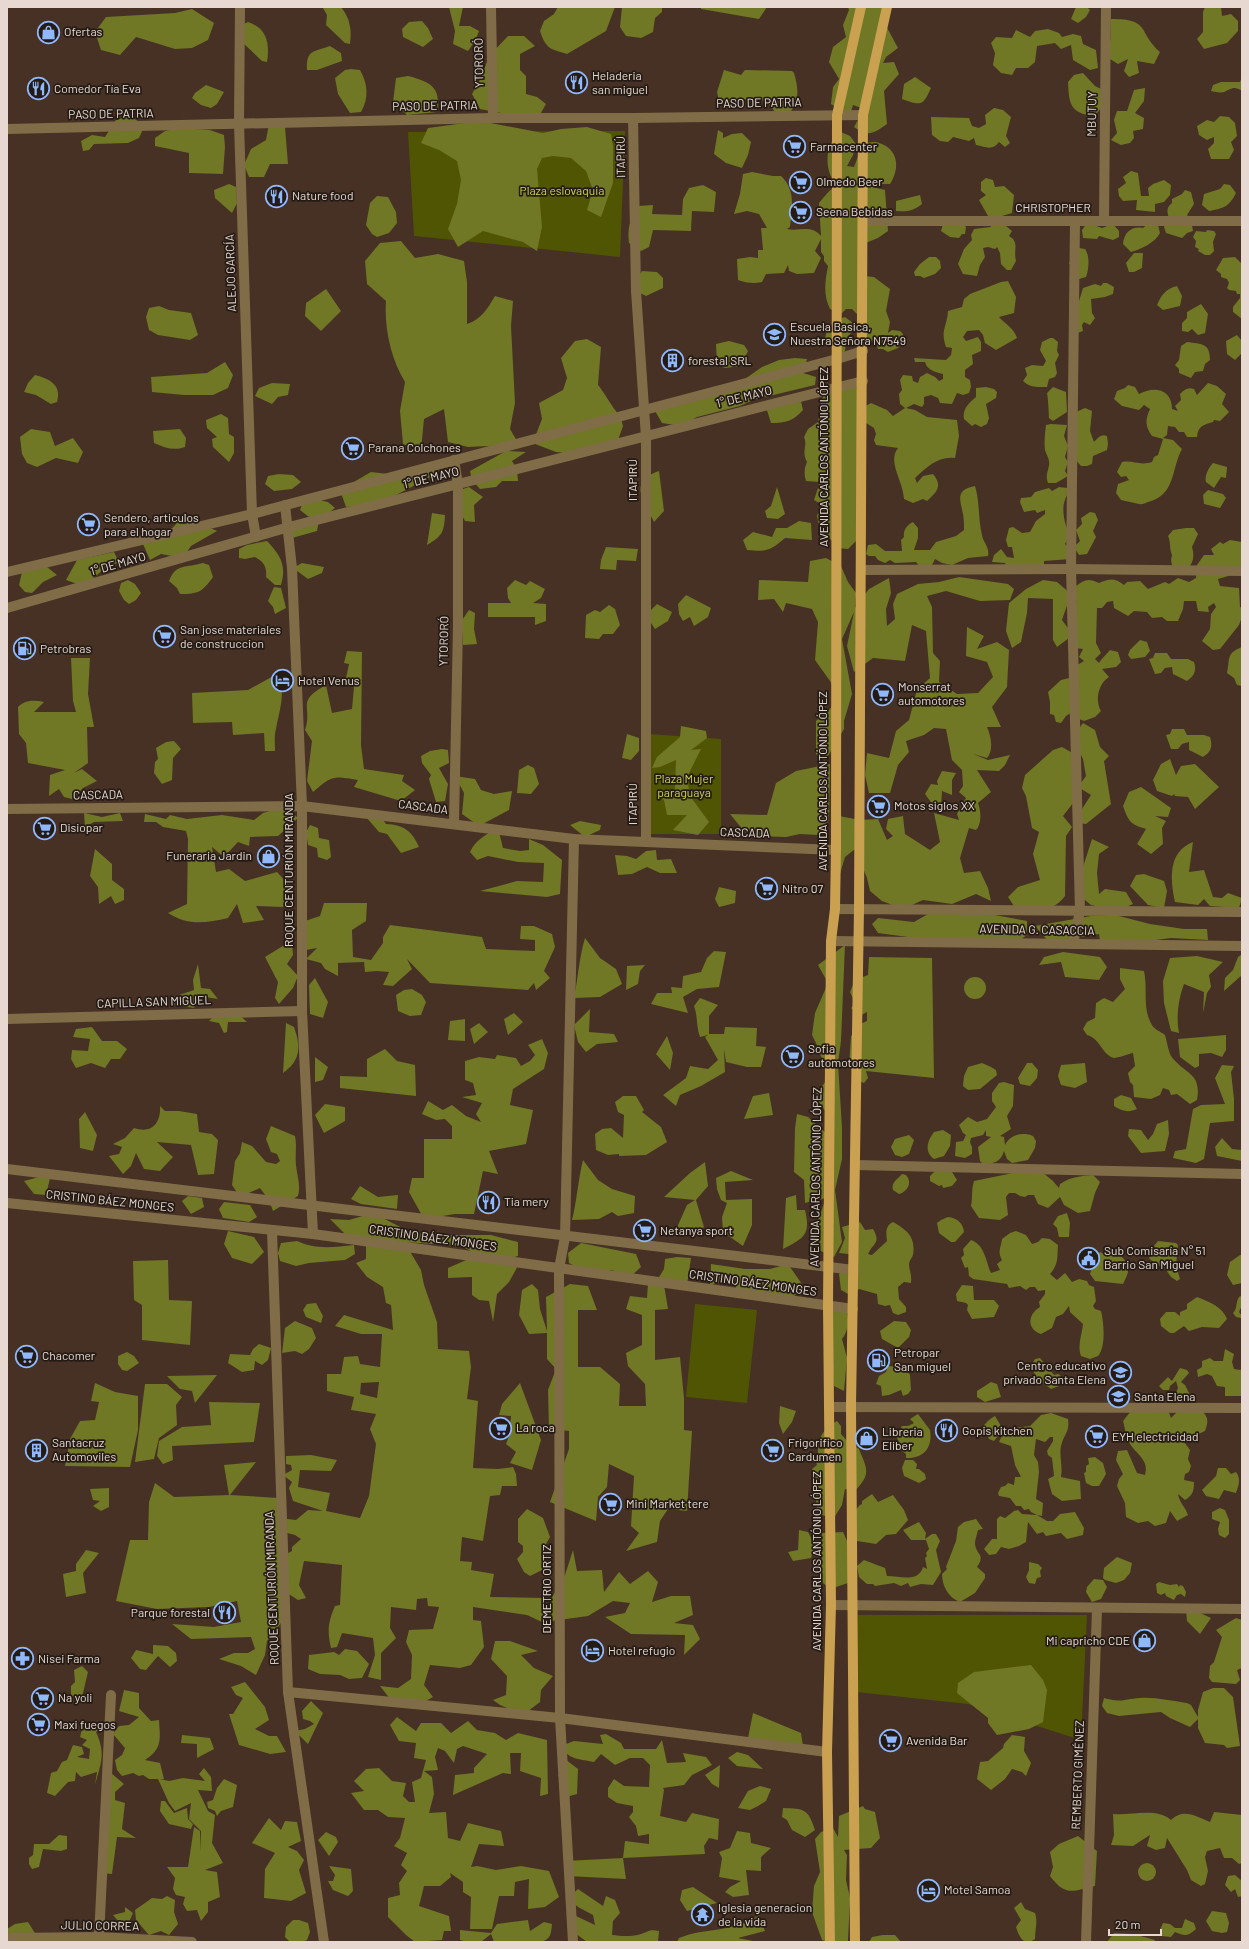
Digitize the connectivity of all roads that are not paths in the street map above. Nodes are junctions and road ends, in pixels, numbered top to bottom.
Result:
1 (240, 7) edge
2 (491, 7) edge
3 (861, 7) edge
4 (887, 7) edge
5 (1106, 7) edge
6 (837, 115) junction
7 (863, 115) junction
8 (493, 118) junction
9 (633, 118) junction
10 (239, 124) junction
11 (7, 129) edge
12 (1075, 220) junction
13 (863, 221) junction
14 (1104, 221) junction
15 (1242, 221) edge
16 (863, 350) junction
17 (837, 359) junction
18 (863, 381) junction
19 (837, 387) junction
20 (644, 410) junction
21 (646, 437) junction
22 (454, 460) junction
23 (458, 484) junction
24 (285, 505) junction
25 (252, 514) junction
26 (289, 528) junction
27 (256, 537) junction
28 (1071, 568) junction
29 (862, 570) junction
30 (1242, 571) edge
31 (7, 572) edge
32 (7, 608) edge
33 (302, 806) junction
34 (7, 809) edge
35 (454, 824) junction
36 (574, 839) junction
37 (646, 842) junction
38 (836, 850) junction
39 (835, 909) junction
40 (859, 909) junction
41 (1080, 911) junction
42 (1242, 912) edge
43 (859, 940) junction
44 (831, 941) junction
45 (1072, 944) junction
46 (1242, 946) edge
47 (302, 1011) junction
48 (7, 1019) edge
49 (855, 1166) junction
50 (7, 1169) edge
51 (1242, 1174) edge
52 (7, 1203) edge
53 (311, 1205) junction
54 (272, 1231) junction
55 (313, 1234) junction
56 (565, 1237) junction
57 (828, 1268) junction
58 (559, 1269) junction
59 (854, 1270) junction
60 (828, 1306) junction
61 (853, 1309) junction
62 (829, 1406) junction
63 (851, 1406) junction
64 (1242, 1408) edge
65 (831, 1605) junction
66 (853, 1606) junction
67 (1097, 1608) junction
68 (1242, 1609) edge
69 (288, 1692) junction
70 (111, 1695) dead end
71 (560, 1718) junction
72 (827, 1752) junction
73 (7, 1938) edge
74 (99, 1938) junction
75 (192, 1942) edge
76 (324, 1942) edge
77 (573, 1942) edge
78 (830, 1942) edge
79 (855, 1942) edge
80 (1086, 1942) edge

1 - 10 street, ALEJO GARCÍA
2 - 8 street, YTORORÓ
3 - 6 main road, AVENIDA CARLOS ANTÓNIO LÓPEZ
4 - 7 main road
5 - 14 street, MBUTUY
6 - 7 street, PASO DE PATRIA
6 - 9 street, PASO DE PATRIA
6 - 17 main road, AVENIDA CARLOS ANTÓNIO LÓPEZ
7 - 13 main road
8 - 9 street, PASO DE PATRIA
8 - 10 street, PASO DE PATRIA
9 - 20 street, ITAPIRÚ
10 - 11 street, PASO DE PATRIA
10 - 25 street, ALEJO GARCÍA
12 - 13 street, CHRISTOPHER
12 - 14 street, CHRISTOPHER
12 - 28 street
13 - 16 main road
14 - 15 street, CHRISTOPHER
16 - 17 street, 1° DE MAYO
16 - 18 main road
17 - 19 main road, AVENIDA CARLOS ANTÓNIO LÓPEZ
17 - 20 street, 1° DE MAYO
18 - 19 street, 1° DE MAYO
18 - 29 main road
19 - 21 street, 1° DE MAYO
19 - 38 main road, AVENIDA CARLOS ANTÓNIO LÓPEZ
20 - 21 street, ITAPIRÚ
20 - 22 street, 1° DE MAYO
21 - 23 street, 1° DE MAYO
21 - 37 street, ITAPIRÚ
22 - 23 street, YTORORÓ
22 - 24 street, 1° DE MAYO
23 - 26 street, 1° DE MAYO
23 - 35 street, YTORORÓ
24 - 25 street, 1° DE MAYO
24 - 26 street, ROQUE CENTURIÓN MIRANDA
25 - 27 street, ALEJO GARCÍA
25 - 31 street, 1° DE MAYO
26 - 27 street, 1° DE MAYO
26 - 33 street, ROQUE CENTURIÓN MIRANDA
27 - 32 street, 1° DE MAYO
28 - 29 street
28 - 30 street
28 - 41 street
29 - 40 main road
33 - 34 street, CASCADA
33 - 35 street, CASCADA
33 - 47 street, ROQUE CENTURIÓN MIRANDA
35 - 36 street, CASCADA
36 - 37 street, CASCADA
36 - 56 street, DEMETRIO ORTIZ
37 - 38 street, CASCADA
38 - 39 main road, AVENIDA CARLOS ANTÓNIO LÓPEZ
39 - 40 street, AVENIDA G. CASACCIA
39 - 44 main road, AVENIDA CARLOS ANTÓNIO LÓPEZ
40 - 41 street, AVENIDA G. CASACCIA
40 - 43 main road
41 - 42 street, AVENIDA G. CASACCIA
41 - 45 street
43 - 44 street, AVENIDA G. CASACCIA
43 - 45 street, AVENIDA G. CASACCIA
43 - 49 main road
44 - 57 main road, AVENIDA CARLOS ANTÓNIO LÓPEZ
45 - 46 street, AVENIDA G. CASACCIA
47 - 48 street, CAPILLA SAN MIGUEL
47 - 53 street, ROQUE CENTURIÓN MIRANDA
49 - 51 street
49 - 59 main road
50 - 53 street, CRISTINO BÁEZ MONGES
52 - 54 street, CRISTINO BÁEZ MONGES
53 - 55 street, ROQUE CENTURIÓN MIRANDA
53 - 56 street, CRISTINO BÁEZ MONGES
54 - 55 street, CRISTINO BÁEZ MONGES
54 - 69 street, ROQUE CENTURIÓN MIRANDA
55 - 58 street, CRISTINO BÁEZ MONGES
56 - 57 street, CRISTINO BÁEZ MONGES
56 - 58 street, DEMETRIO ORTIZ
57 - 59 street, CRISTINO BÁEZ MONGES
57 - 60 main road, AVENIDA CARLOS ANTÓNIO LÓPEZ
58 - 60 street, CRISTINO BÁEZ MONGES
58 - 71 street, DEMETRIO ORTIZ
59 - 61 main road
60 - 61 street, CRISTINO BÁEZ MONGES
60 - 62 main road, AVENIDA CARLOS ANTÓNIO LÓPEZ
61 - 63 main road
62 - 63 street
62 - 65 main road, AVENIDA CARLOS ANTÓNIO LÓPEZ
63 - 64 street
63 - 66 main road
65 - 66 street
65 - 72 main road, AVENIDA CARLOS ANTÓNIO LÓPEZ
66 - 67 street
66 - 79 main road
67 - 68 street
67 - 80 street, REMBERTO GIMÉNEZ
69 - 71 street
69 - 76 street, ROQUE CENTURIÓN MIRANDA
70 - 74 street
71 - 72 street
71 - 77 street, DEMETRIO ORTIZ
72 - 78 main road, AVENIDA CARLOS ANTÓNIO LÓPEZ
73 - 74 street, JULIO CORREA
74 - 75 street, JULIO CORREA

